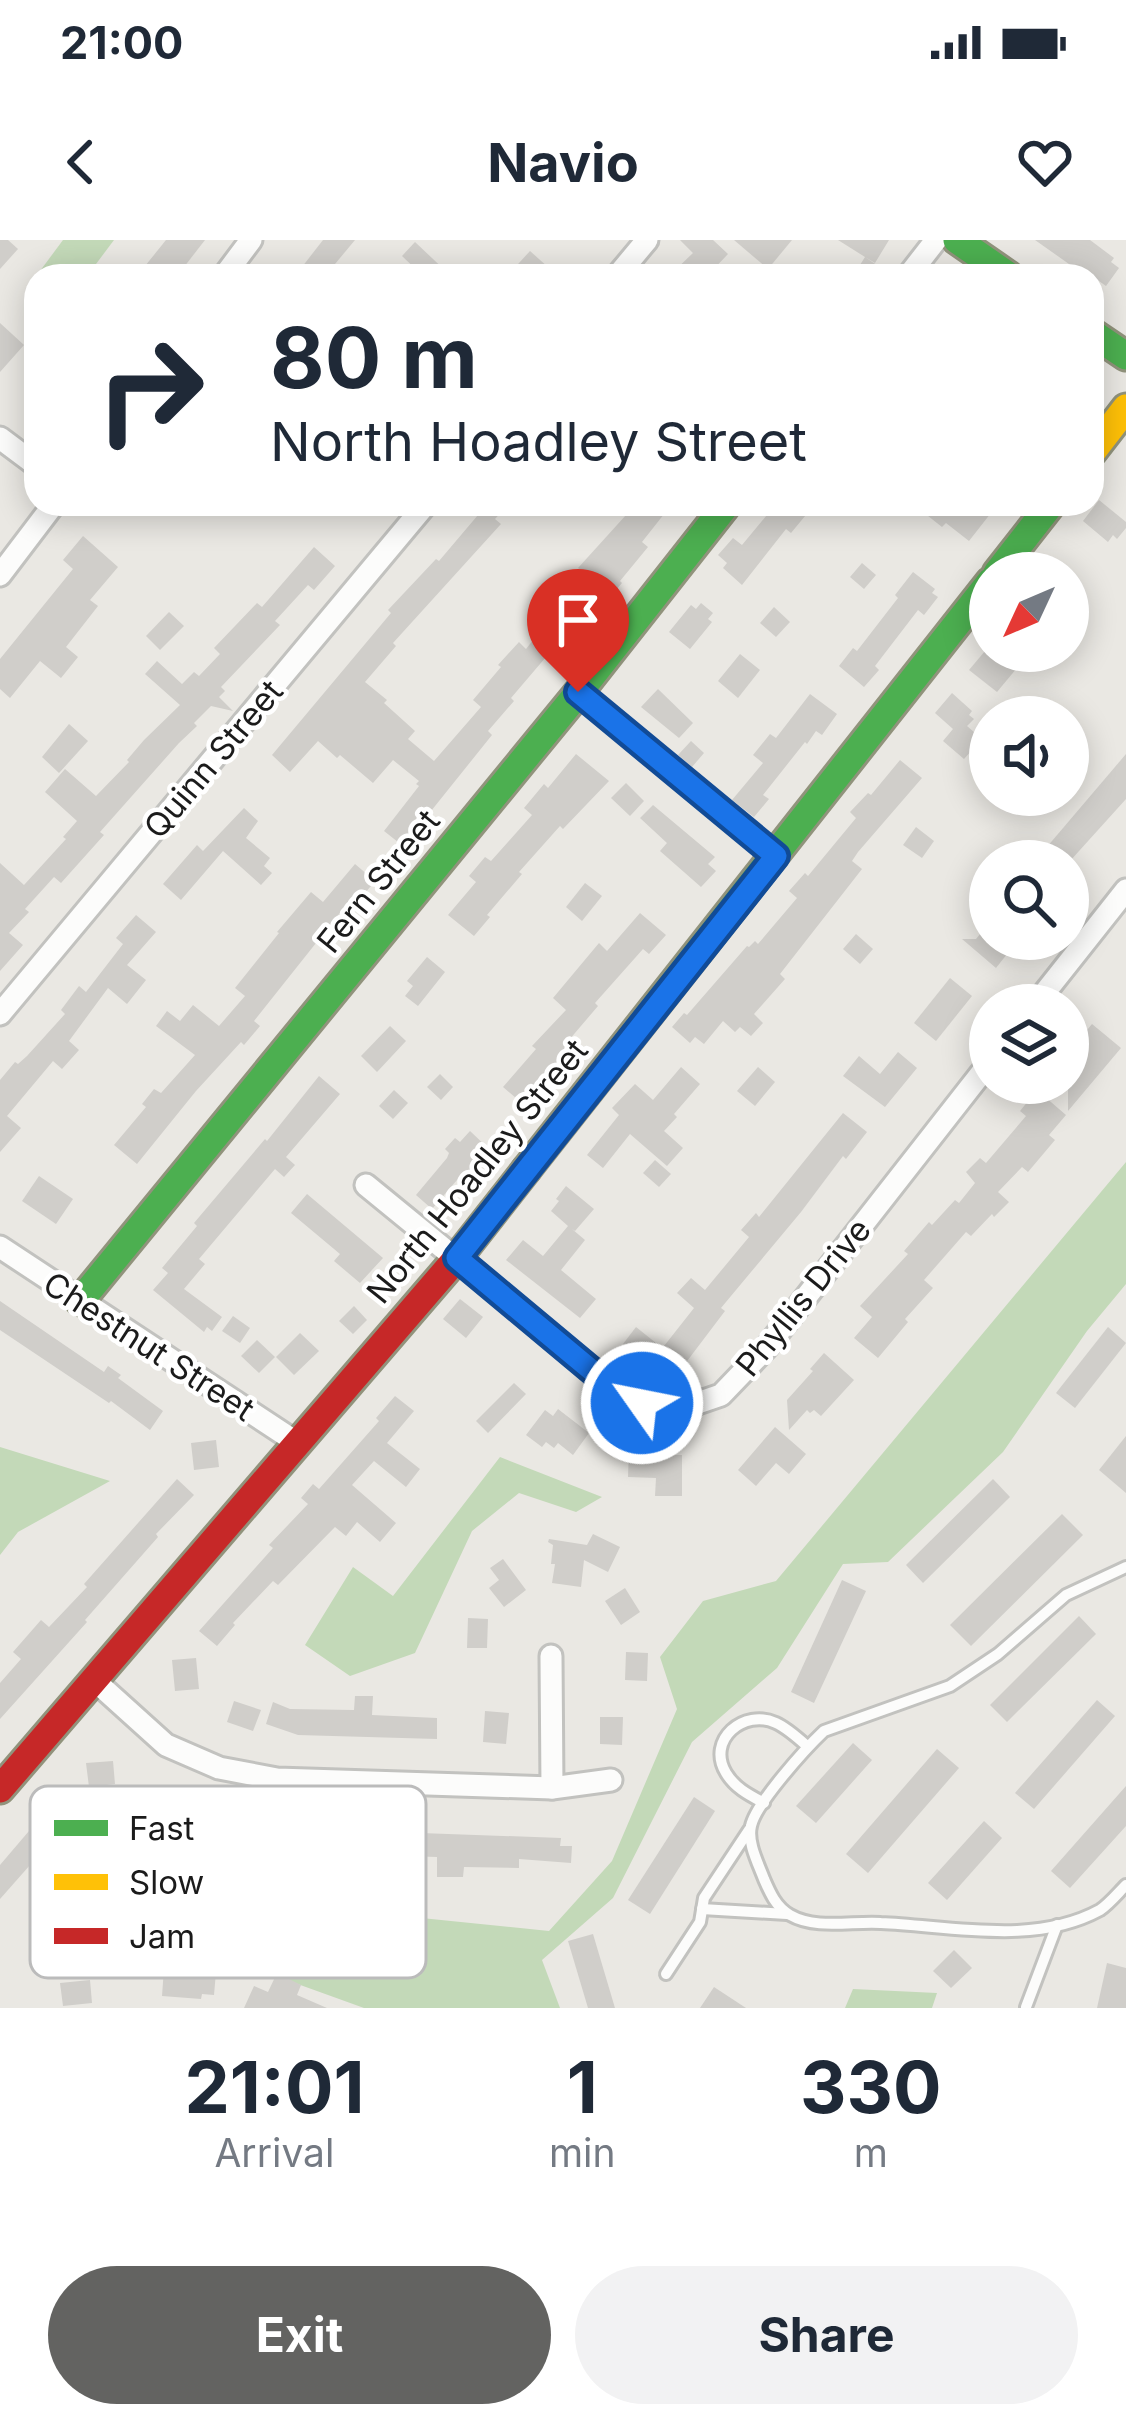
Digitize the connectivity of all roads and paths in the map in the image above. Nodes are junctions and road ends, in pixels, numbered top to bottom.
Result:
1 (647, 240) edge
2 (936, 240) edge
3 (957, 240) edge
4 (627, 264) edge
5 (917, 264) edge
6 (992, 264) edge
7 (1126, 408) edge
8 (1104, 436) edge
9 (45, 516) edge
10 (416, 516) edge
11 (717, 516) edge
12 (1042, 516) edge
13 (1013, 552) edge
14 (0, 575) edge
15 (969, 609) edge
16 (578, 692) junction
17 (776, 856) junction
18 (1126, 890) edge
19 (1052, 984) edge
20 (0, 1014) edge
21 (969, 1089) edge
22 (366, 1185) dead end
23 (0, 1247) edge
24 (457, 1258) junction
25 (80, 1301) junction
26 (299, 1444) junction
27 (1126, 1567) edge
28 (551, 1656) dead end
29 (94, 1680) junction
30 (807, 1746) junction
31 (611, 1780) dead end
32 (552, 1788) junction
33 (0, 1789) edge
34 (764, 1803) junction
35 (749, 1830) junction
36 (1126, 1885) edge
37 (702, 1909) junction
38 (787, 1914) junction
39 (1058, 1924) junction
40 (666, 1974) dead end
41 (1026, 2007) edge

1 - 4 street
2 - 5 street
3 - 6 street
7 - 8 street
9 - 14 street
10 - 20 street, Quinn Street
11 - 16 street, Fern Street
12 - 13 street
15 - 17 street, North Hoadley Street
16 - 17 street
16 - 25 street, Fern Street
17 - 24 street, North Hoadley Street
18 - 19 street
21 - 24 street, Phyllis Drive
22 - 24 street, Phyllis Drive
23 - 25 street, Chestnut Street
24 - 26 street, North Hoadley Street
25 - 26 street, Chestnut Street
26 - 29 street, North Hoadley Street
27 - 30 lane
28 - 32 street
29 - 32 street
29 - 33 street, North Hoadley Street
30 - 34 lane
30 - 34 lane
31 - 32 street
34 - 35 lane
35 - 37 lane
35 - 38 lane
36 - 39 lane
37 - 38 lane
37 - 40 lane
38 - 39 lane
39 - 41 lane

